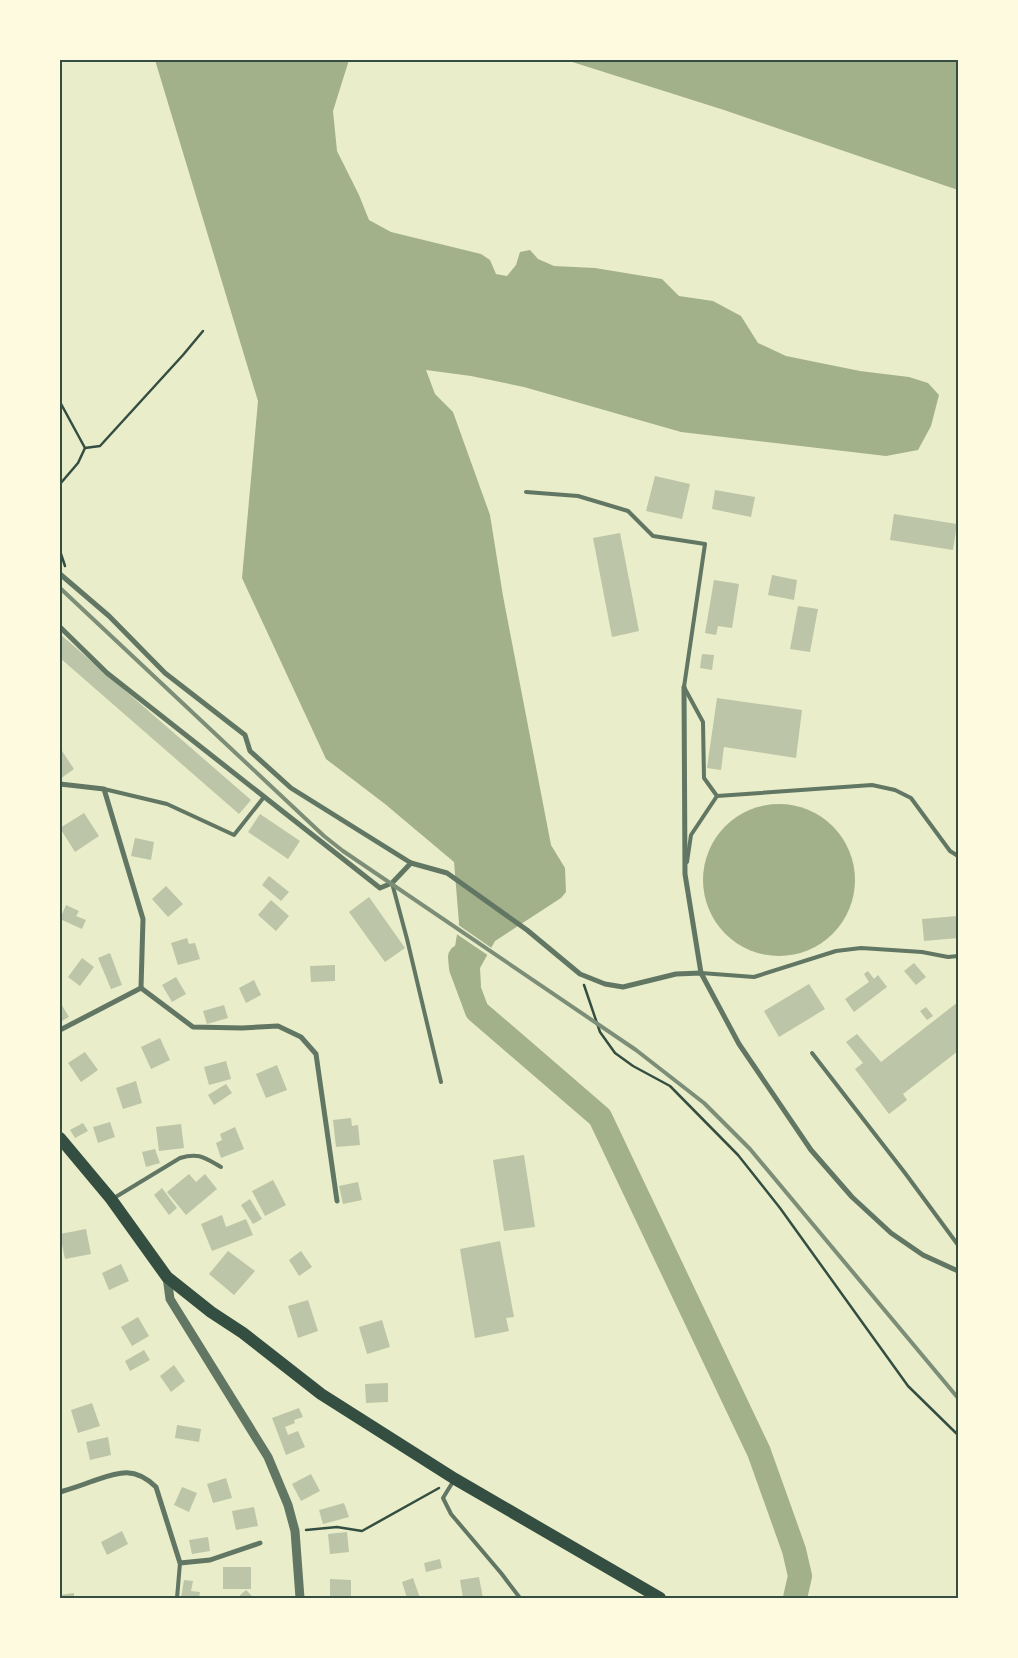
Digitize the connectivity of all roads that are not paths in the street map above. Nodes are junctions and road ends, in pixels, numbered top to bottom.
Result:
1 (526, 492) dead end
2 (60, 574) edge
3 (60, 627) edge
4 (684, 687) junction
5 (60, 784) edge
6 (104, 789) junction
7 (717, 796) junction
8 (264, 797) junction
9 (958, 856) edge
10 (411, 863) junction
11 (685, 874) junction
12 (392, 883) junction
13 (958, 956) edge
14 (701, 973) junction
15 (141, 988) junction
16 (60, 1030) edge
17 (812, 1053) dead end
18 (442, 1082) dead end
19 (60, 1138) edge
20 (222, 1167) dead end
21 (111, 1199) junction
22 (337, 1201) dead end
23 (958, 1244) edge
24 (958, 1271) edge
25 (167, 1277) junction
26 (455, 1479) junction
27 (60, 1492) edge
28 (260, 1543) dead end
29 (180, 1563) junction
30 (177, 1598) edge
31 (300, 1598) edge
32 (520, 1598) edge
33 (660, 1598) edge

1 - 4 lane
2 - 10 street
3 - 8 street
4 - 7 lane
4 - 11 street
5 - 6 street
6 - 8 lane
6 - 15 street
7 - 9 lane
7 - 11 lane
8 - 12 street
10 - 12 street
10 - 14 street
11 - 14 street
12 - 18 lane
13 - 14 lane
14 - 24 street
15 - 16 street
15 - 22 street
17 - 23 lane
19 - 21 highway
20 - 21 lane
21 - 25 highway
25 - 26 highway
25 - 31 street
26 - 32 lane
26 - 33 highway
27 - 29 street
28 - 29 street
29 - 30 lane

